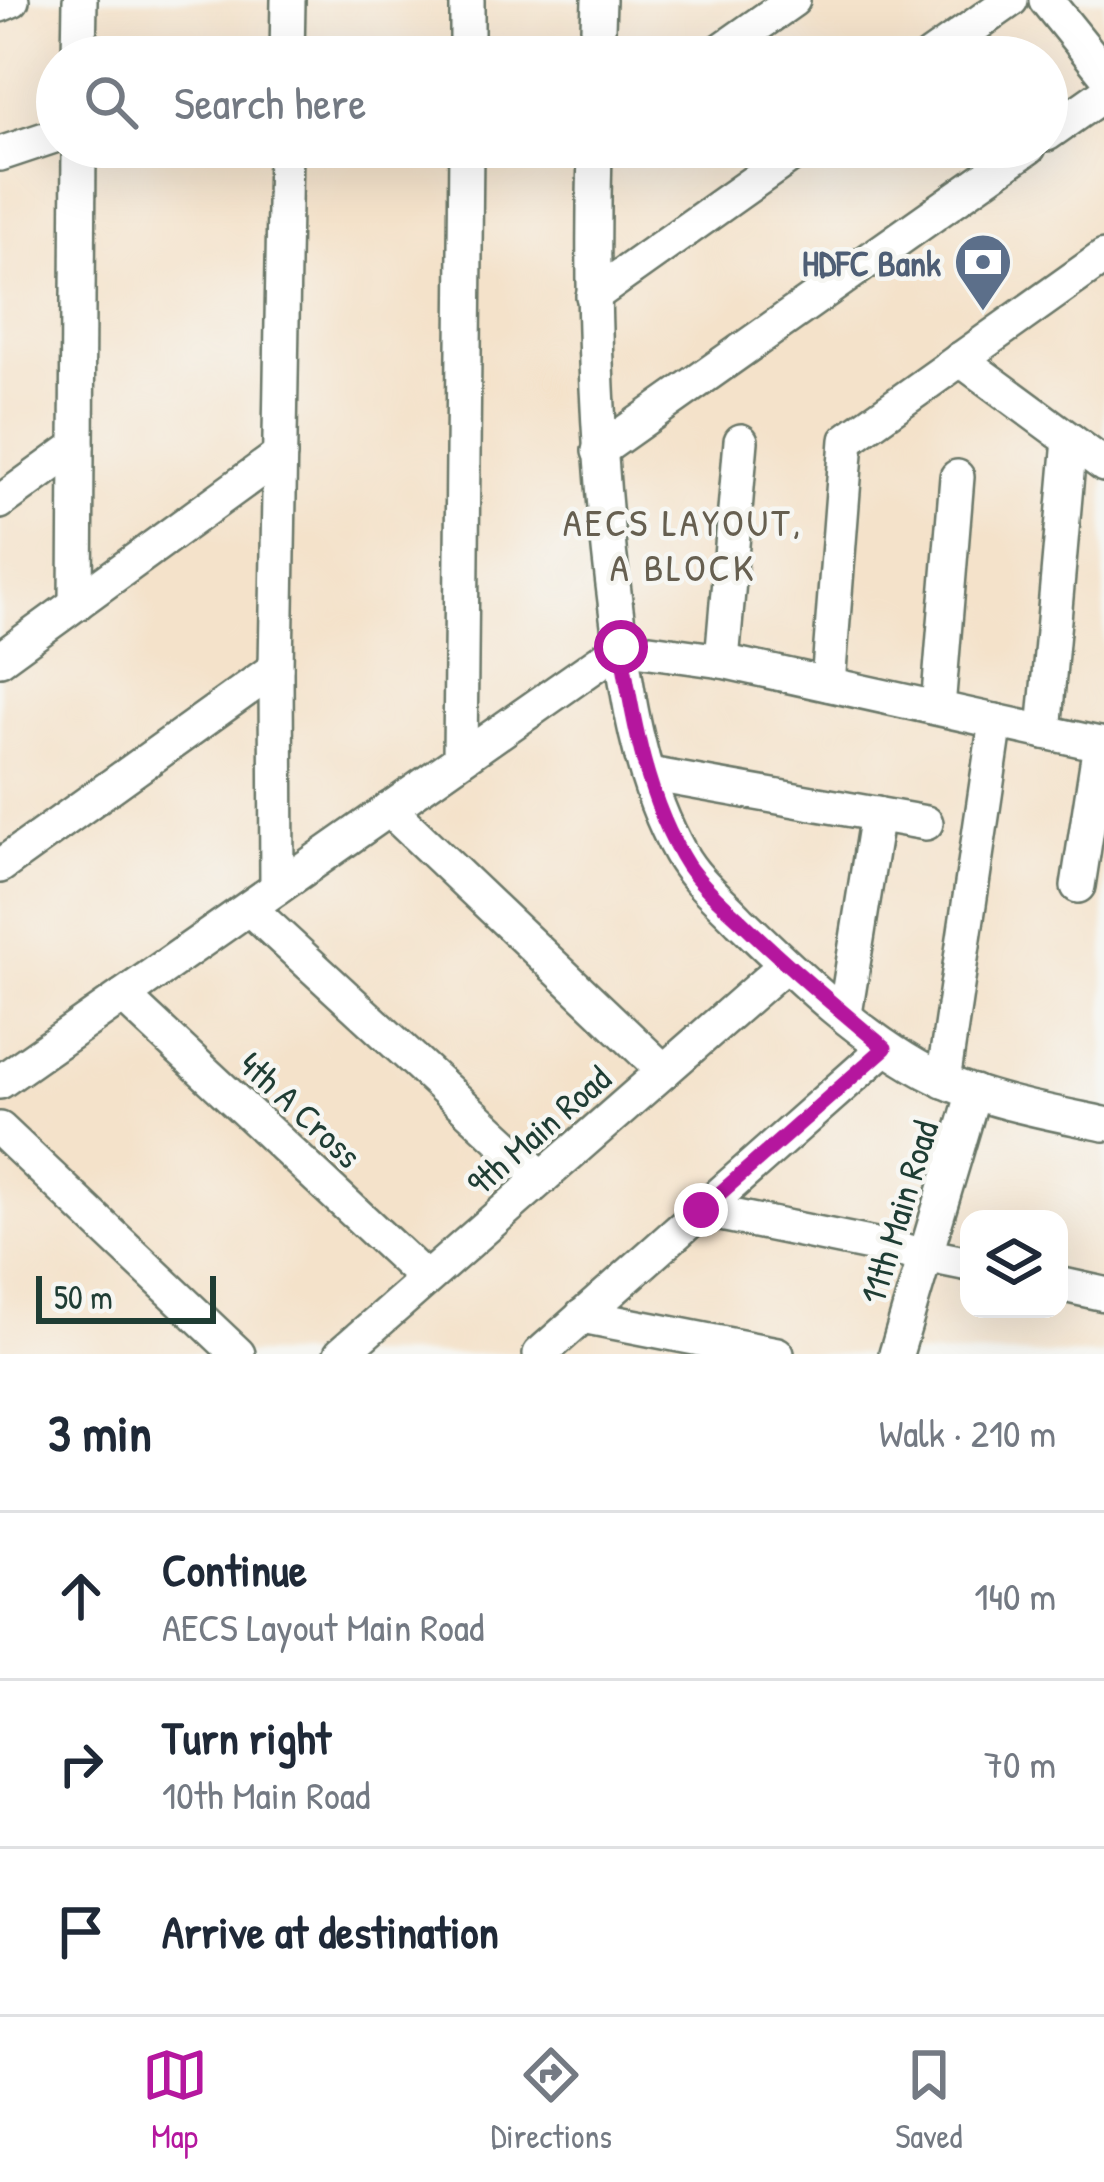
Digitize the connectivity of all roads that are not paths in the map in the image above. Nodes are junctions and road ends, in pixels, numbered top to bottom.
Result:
1 (12, 0) edge
2 (80, 0) edge
3 (288, 0) edge
4 (467, 0) edge
5 (599, 0) edge
6 (793, 0) edge
7 (1011, 0) edge
8 (1046, 0) edge
9 (0, 4) edge
10 (79, 36) edge
11 (287, 36) edge
12 (467, 36) edge
13 (598, 36) edge
14 (742, 36) edge
15 (960, 36) edge
16 (1104, 72) edge
17 (1104, 94) edge
18 (1068, 119) edge
19 (36, 142) edge
20 (0, 154) edge
21 (79, 168) edge
22 (285, 168) edge
23 (466, 168) edge
24 (595, 168) edge
25 (773, 168) edge
26 (999, 168) edge
27 (1098, 270) edge
28 (593, 296) junction
29 (960, 359) junction
30 (1070, 440) junction
31 (741, 441) dead end
32 (77, 446) junction
33 (599, 451) junction
34 (280, 455) junction
35 (1104, 465) edge
36 (957, 477) dead end
37 (0, 502) edge
38 (76, 604) junction
39 (621, 647) junction
40 (0, 659) edge
41 (722, 661) junction
42 (277, 668) junction
43 (828, 684) junction
44 (938, 708) junction
45 (996, 722) junction
46 (1044, 732) junction
47 (1102, 744) edge
48 (460, 759) junction
49 (649, 774) junction
50 (389, 809) junction
51 (877, 814) junction
52 (926, 823) dead end
53 (0, 866) edge
54 (1078, 886) dead end
55 (277, 888) junction
56 (249, 908) junction
57 (785, 964) junction
58 (123, 996) junction
59 (845, 1014) junction
60 (885, 1048) junction
61 (664, 1071) junction
62 (0, 1082) edge
63 (958, 1086) junction
64 (1097, 1116) edge
65 (0, 1129) edge
66 (542, 1178) junction
67 (701, 1210) junction
68 (926, 1254) junction
69 (960, 1262) edge
70 (426, 1280) junction
71 (1068, 1286) edge
72 (1104, 1294) edge
73 (582, 1316) junction
74 (238, 1354) edge
75 (341, 1354) edge
76 (540, 1354) edge
77 (777, 1354) edge
78 (896, 1354) edge

1 - 9 street
2 - 10 street
3 - 11 street
4 - 12 street
5 - 13 street
6 - 14 street
7 - 15 street
8 - 16 street
17 - 18 street
19 - 20 street
21 - 32 street
22 - 34 street
23 - 48 street
24 - 28 street
25 - 28 street
26 - 33 street
27 - 29 street
28 - 33 street
29 - 30 street
29 - 43 street
30 - 35 street
30 - 46 street
31 - 41 street
32 - 37 street
32 - 38 street
33 - 39 street
34 - 38 street
34 - 42 street
36 - 44 street
38 - 40 street
39 - 41 street
39 - 48 street
39 - 49 street
41 - 43 street
42 - 53 street
42 - 55 street
43 - 44 street
44 - 45 street
45 - 46 street
45 - 63 street, 11th Main Road
46 - 47 street
47 - 54 street
48 - 50 street
49 - 51 street
49 - 57 street
50 - 55 street
50 - 61 street
51 - 52 street
51 - 59 street
55 - 56 street
56 - 58 street
56 - 66 street
57 - 59 street
57 - 61 street, 9th Main Road
58 - 62 street
58 - 70 street, 4th A Cross
59 - 60 street
60 - 63 street
60 - 67 street
61 - 66 street, 9th Main Road
63 - 64 street
63 - 68 street, 11th Main Road
65 - 74 street
66 - 70 street, 9th Main Road
67 - 68 street
67 - 73 street
68 - 69 street
68 - 78 street, 11th Main Road
70 - 75 street, 9th Main Road
71 - 72 street
73 - 76 street
73 - 77 street

